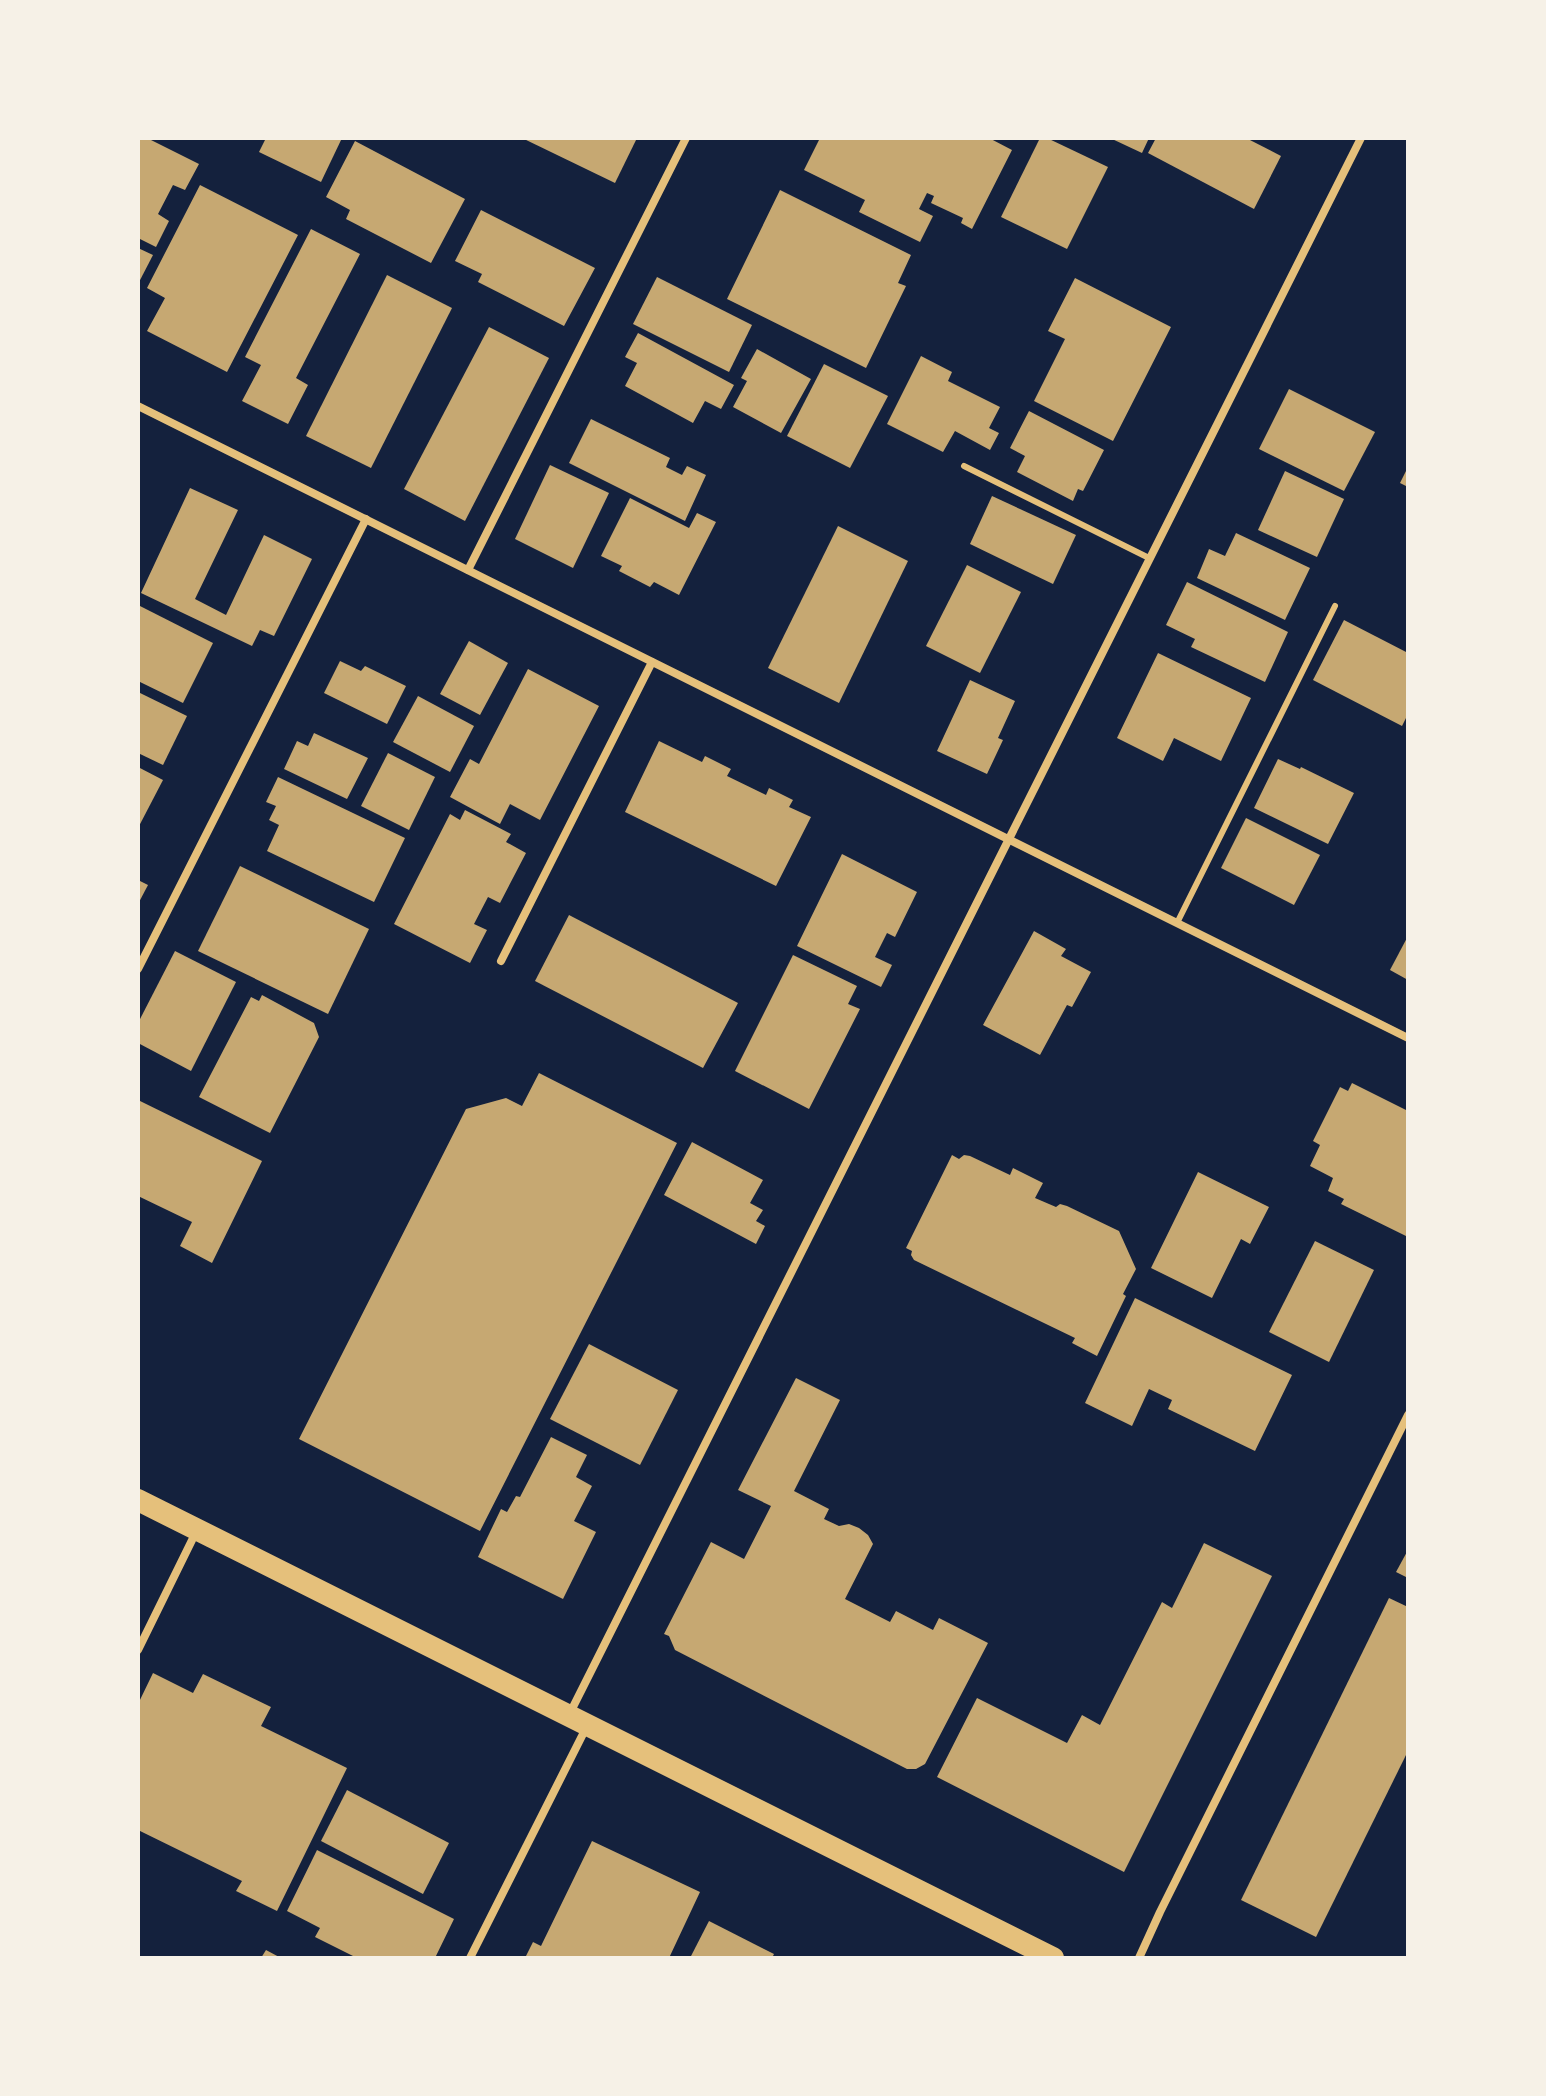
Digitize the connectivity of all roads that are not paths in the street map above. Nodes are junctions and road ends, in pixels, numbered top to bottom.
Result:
1 (686, 138) edge
2 (1361, 138) edge
3 (138, 406) edge
4 (964, 466) dead end
5 (366, 519) junction
6 (1149, 558) junction
7 (468, 570) junction
8 (1335, 606) dead end
9 (652, 662) junction
10 (1008, 839) junction
11 (1177, 923) junction
12 (501, 961) dead end
13 (138, 969) edge
14 (1408, 1038) edge
15 (1408, 1415) edge
16 (138, 1500) edge
17 (197, 1530) junction
18 (138, 1650) edge
19 (578, 1721) junction
20 (470, 1958) edge
21 (1053, 1958) edge
22 (1139, 1958) edge

1 - 7 street
2 - 6 street
3 - 5 street
4 - 6 lane
5 - 7 street
5 - 13 street
6 - 10 street
7 - 9 street
8 - 11 lane
9 - 10 street
9 - 12 street
10 - 11 street
10 - 19 street
11 - 14 street
15 - 22 street
16 - 17 highway
17 - 18 street
17 - 19 highway
19 - 20 street
19 - 21 highway

